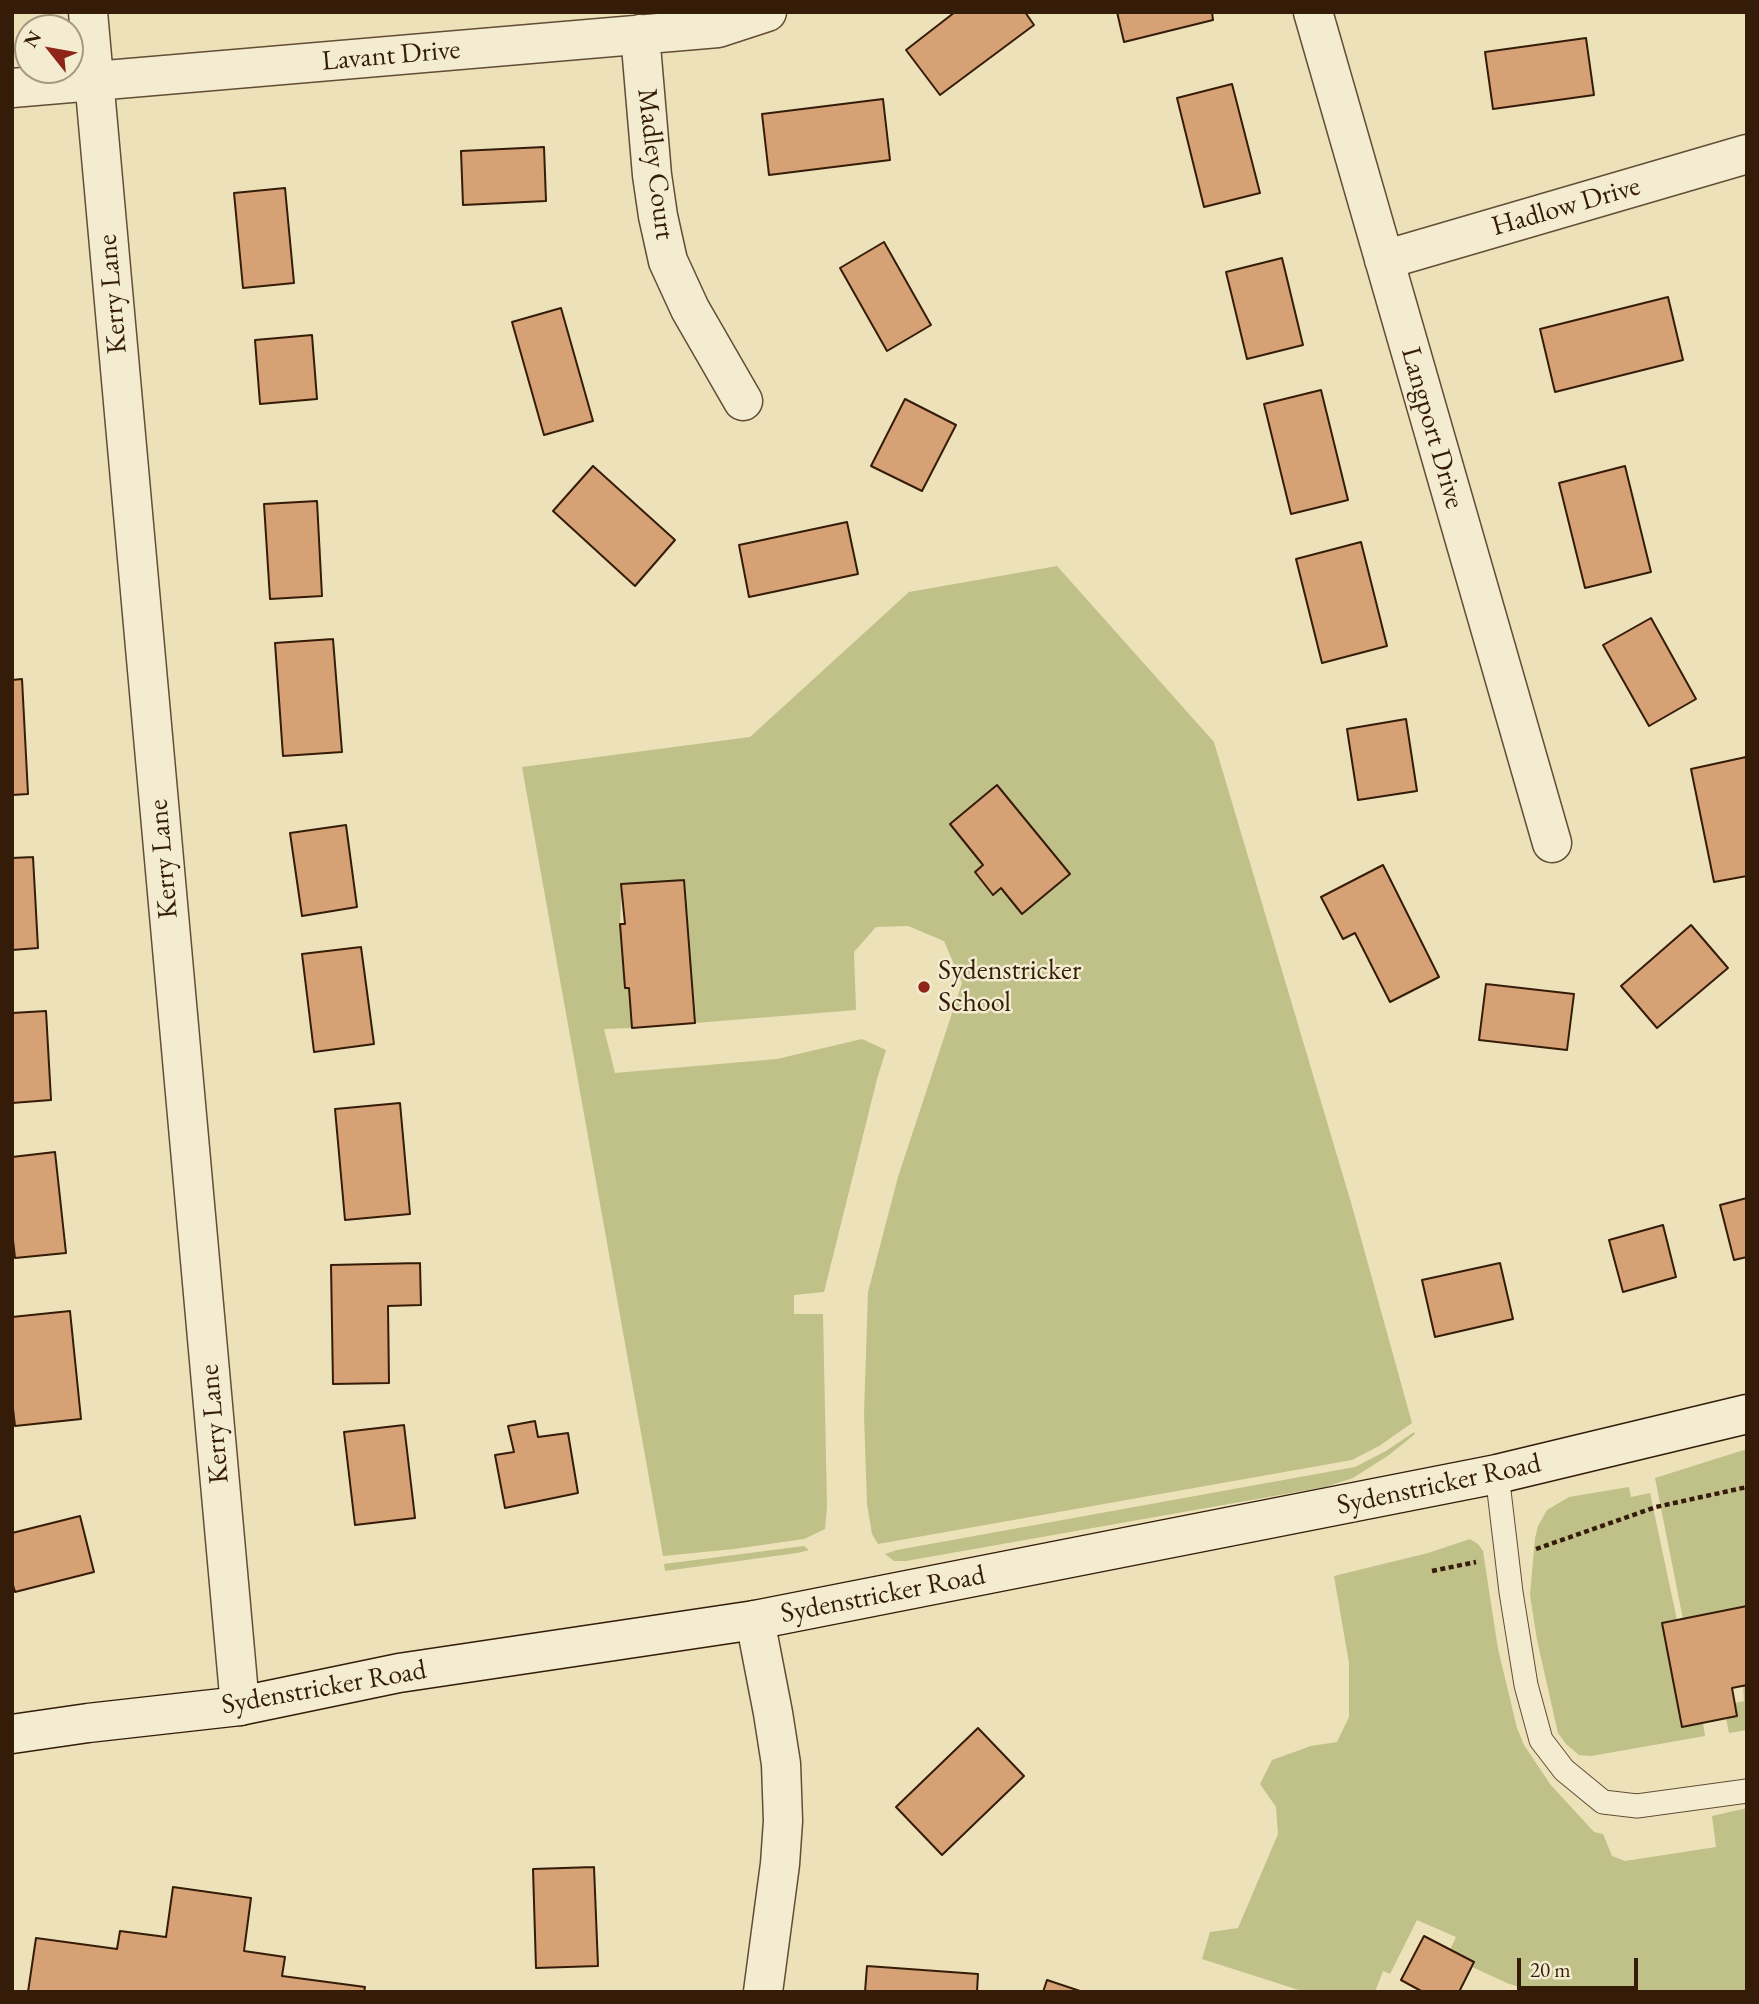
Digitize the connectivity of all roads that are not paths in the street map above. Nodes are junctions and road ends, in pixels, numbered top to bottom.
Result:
1 (88, 12) edge
2 (767, 12) edge
3 (1313, 12) edge
4 (640, 34) junction
5 (94, 81) junction
6 (12, 88) edge
7 (1747, 154) edge
8 (1384, 260) junction
9 (743, 401) dead end
10 (1552, 843) dead end
11 (1747, 1414) edge
12 (1497, 1474) junction
13 (755, 1620) junction
14 (240, 1706) junction
15 (12, 1734) edge
16 (1747, 1791) edge
17 (763, 1992) edge

1 - 5 street, Kerry Lane
2 - 4 street, Lavant Drive
3 - 8 street, Langport Drive
4 - 5 street, Lavant Drive
4 - 9 street, Madley Court
5 - 6 street, Lavant Drive
5 - 14 street, Kerry Lane
7 - 8 street, Hadlow Drive
8 - 10 street, Langport Drive
11 - 12 street, Sydenstricker Road
12 - 13 street, Sydenstricker Road
12 - 16 lane
13 - 14 street, Sydenstricker Road
13 - 17 street
14 - 15 street, Sydenstricker Road

